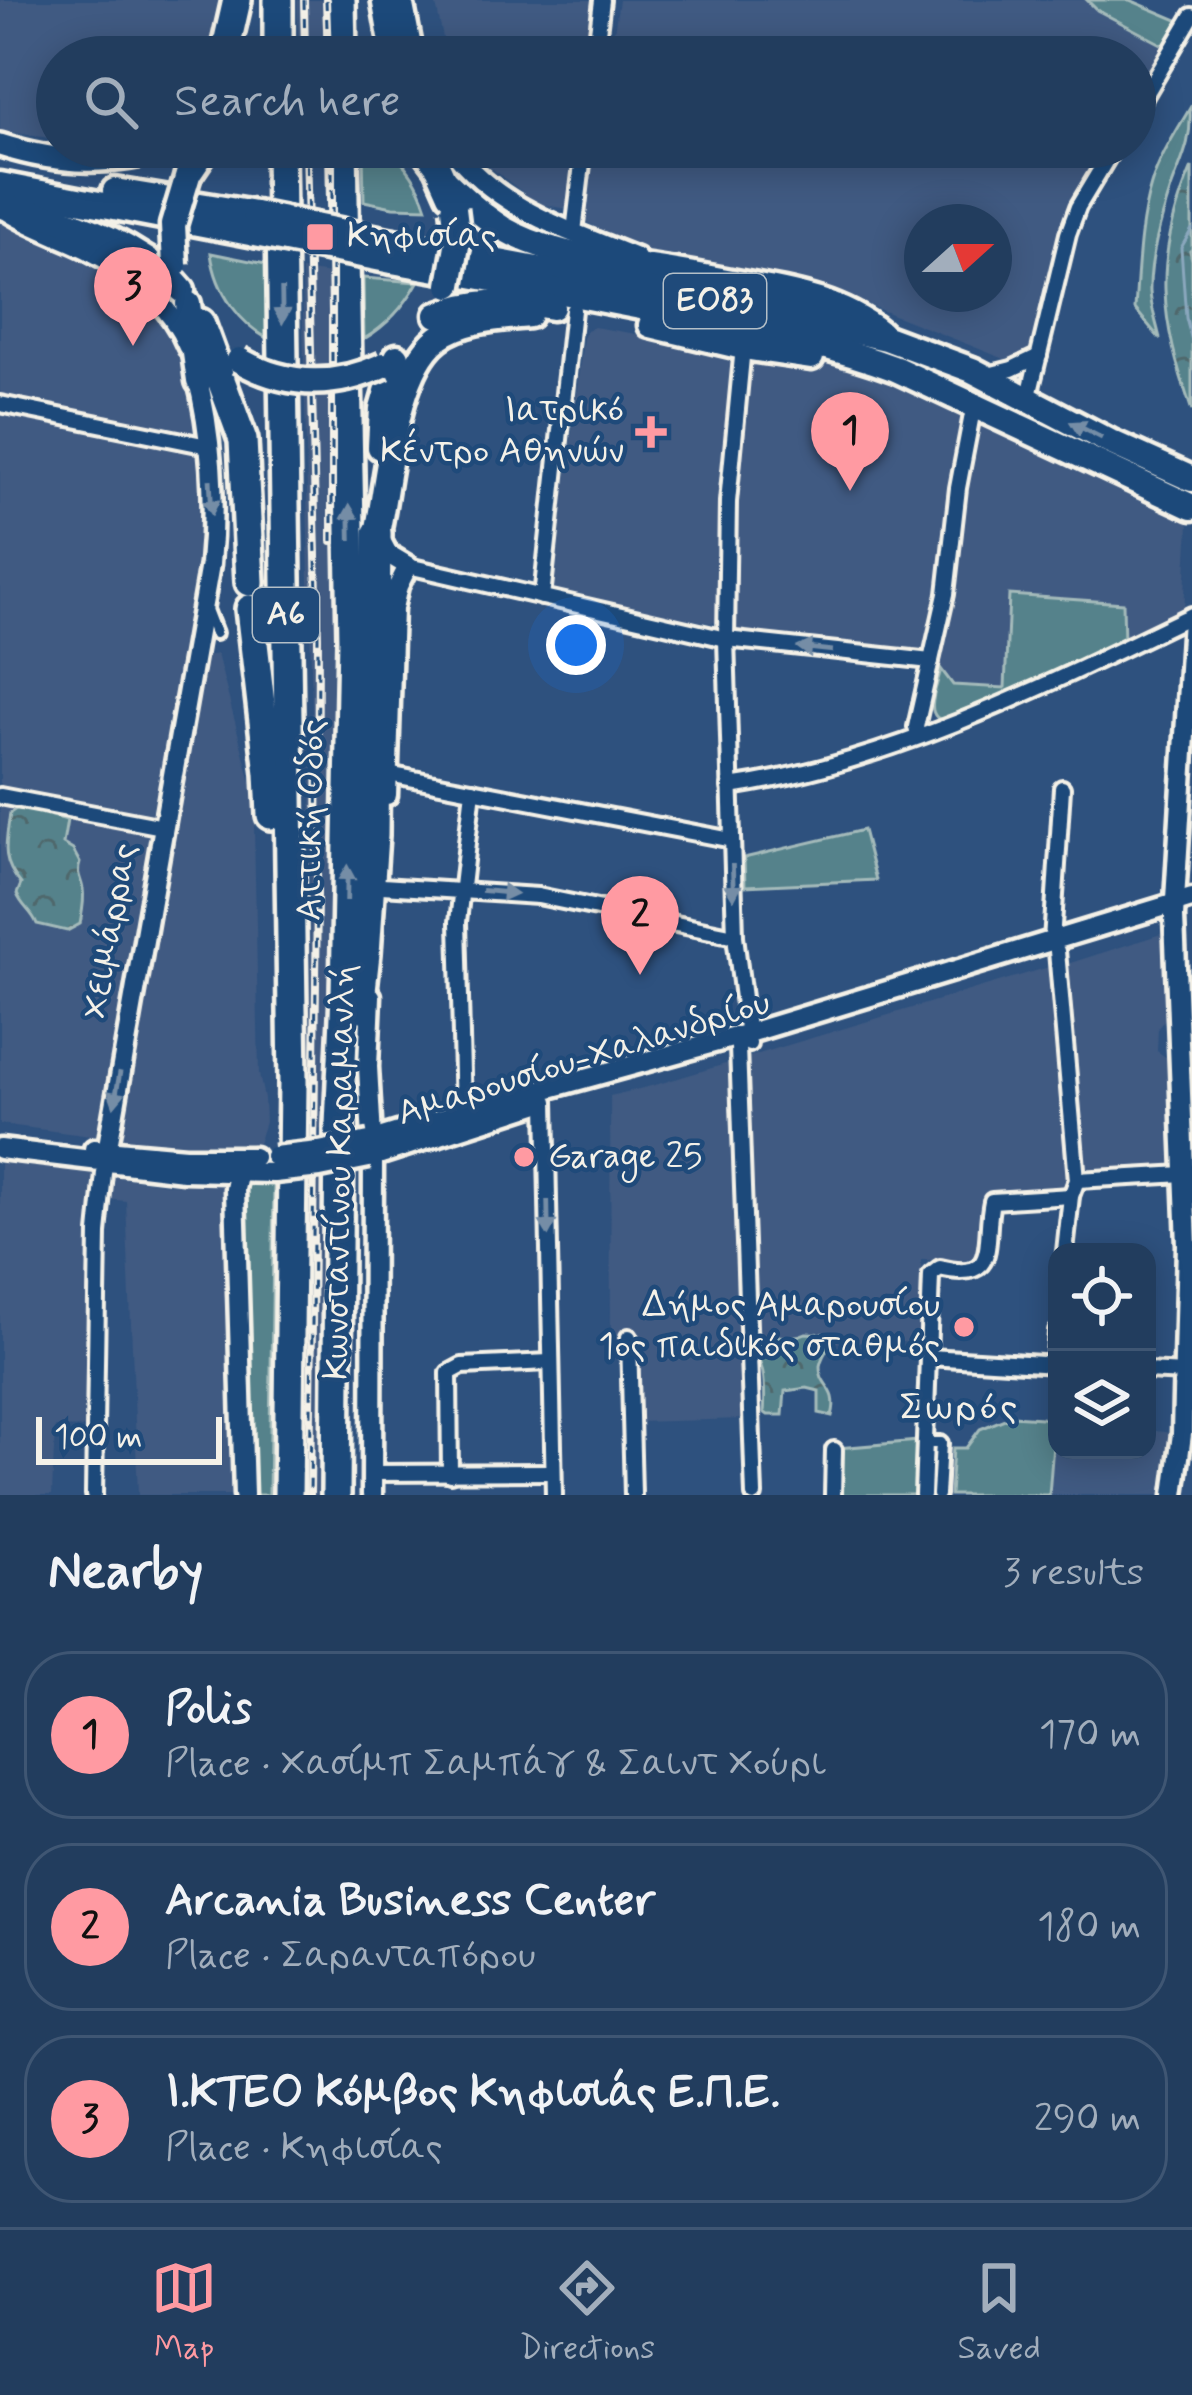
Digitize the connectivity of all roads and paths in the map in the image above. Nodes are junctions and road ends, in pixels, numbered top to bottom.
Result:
1 (223, 0) edge
2 (240, 0) edge
3 (278, 0) edge
4 (340, 0) edge
5 (386, 0) edge
6 (403, 0) edge
7 (602, 0) edge
8 (1191, 18) edge
9 (217, 36) edge
10 (230, 36) edge
11 (240, 36) edge
12 (278, 36) edge
13 (341, 36) edge
14 (392, 36) edge
15 (410, 36) edge
16 (598, 36) edge
17 (1156, 77) edge
18 (0, 143) edge
19 (36, 145) edge
20 (36, 154) edge
21 (192, 168) edge
22 (280, 168) edge
23 (343, 168) edge
24 (441, 168) edge
25 (443, 168) edge
26 (469, 168) edge
27 (582, 168) edge
28 (1102, 168) edge
29 (0, 169) edge
30 (0, 185) edge
31 (0, 207) edge
32 (255, 224) junction
33 (574, 232) junction
34 (662, 270) junction
35 (190, 306) junction
36 (439, 310) junction
37 (573, 310) junction
38 (742, 347) junction
39 (881, 350) junction
40 (1040, 356) junction
41 (391, 360) junction
42 (983, 376) junction
43 (199, 381) junction
44 (1028, 400) junction
45 (0, 404) edge
46 (974, 404) junction
47 (208, 446) junction
48 (1192, 479) edge
49 (1192, 507) edge
50 (377, 533) junction
51 (408, 566) junction
52 (542, 597) junction
53 (204, 604) junction
54 (1192, 617) edge
55 (215, 634) dead end
56 (726, 639) junction
57 (932, 661) junction
58 (918, 736) junction
59 (1188, 773) edge
60 (388, 774) junction
61 (730, 787) junction
62 (1062, 788) dead end
63 (472, 790) junction
64 (0, 796) edge
65 (1186, 808) edge
66 (163, 827) junction
67 (732, 840) junction
68 (382, 886) junction
69 (460, 889) junction
70 (1179, 903) edge
71 (735, 936) junction
72 (1054, 946) junction
73 (1184, 994) edge
74 (742, 1040) junction
75 (1185, 1080) edge
76 (546, 1101) junction
77 (463, 1112) junction
78 (339, 1125) junction
79 (0, 1137) edge
80 (0, 1149) edge
81 (371, 1149) junction
82 (105, 1156) junction
83 (273, 1168) junction
84 (237, 1174) junction
85 (1184, 1174) junction
86 (1077, 1180) junction
87 (1188, 1195) edge
88 (1071, 1196) junction
89 (1066, 1243) edge
90 (1190, 1245) edge
91 (629, 1337) dead end
92 (929, 1357) junction
93 (550, 1362) junction
94 (1048, 1365) edge
95 (1156, 1371) edge
96 (1188, 1373) edge
97 (1187, 1434) edge
98 (926, 1443) junction
99 (834, 1450) dead end
100 (553, 1472) junction
101 (372, 1473) junction
102 (450, 1474) junction
103 (94, 1495) edge
104 (244, 1495) edge
105 (288, 1495) edge
106 (336, 1495) edge
107 (372, 1495) edge
108 (554, 1495) edge
109 (633, 1495) edge
110 (754, 1495) edge
111 (833, 1495) edge
112 (923, 1495) edge
113 (938, 1495) edge
114 (1174, 1495) edge

1 - 9 street
2 - 10 highway
2 - 11 highway
3 - 12 highway
4 - 13 highway
5 - 14 highway
6 - 15 street
7 - 16 street
8 - 17 street
18 - 19 main road
18 - 20 main road
21 - 35 main road, bridge
22 -> 83 highway, Αττική Οδός / Α6
78 -> 23 highway, Αττική Οδός / Α6
24 - 36 main road, bridge
25 - 34 main road
26 - 33 street
27 - 33 street
28 - 40 street
29 - 32 main road, ΕΟ83
30 - 32 main road, ΕΟ83
31 - 35 main road
31 - 43 street, Χειμάρρας
32 - 39 main road, ΕΟ83, bridge
33 - 34 street
34 - 39 main road
35 - 41 main road, bridge
35 - 43 main road
35 - 83 highway
36 - 37 main road
36 - 41 main road
37 - 38 main road
37 - 50 main road
37 - 52 street
38 - 39 main road
38 - 56 street
39 - 42 main road, ΕΟ83
39 - 46 main road, ΕΟ83
40 - 42 street
40 - 44 street
41 - 50 main road
42 - 44 main road, ΕΟ83
43 - 47 street, Χειμάρρας
48 -> 44 main road, ΕΟ83
45 - 47 street
46 - 49 main road, ΕΟ83
46 - 57 street
47 -> 53 street, Χειμάρρας
50 - 51 street
50 - 78 highway
51 - 52 street
51 - 60 street, Κωνσταντίνου Καραμανλή
52 - 56 street
53 - 55 street
53 - 66 street, Χειμάρρας
54 - 58 street
54 - 59 street
57 -> 56 street
56 - 61 street
57 - 58 street
58 - 61 street
59 - 65 street
60 - 63 street
60 - 68 street, Κωνσταντίνου Καραμανλή
61 - 67 street
62 - 72 street
63 - 67 street
63 - 69 street
64 - 66 street
65 - 70 street
66 -> 82 street, Χειμάρρας
67 -> 71 street
68 - 69 street
68 - 81 street, Κωνσταντίνου Καραμανλή
69 -> 71 street
69 - 77 street
70 - 72 street, Αμαρουσίου-Χαλανδρίου
70 - 73 street
71 - 74 street
72 - 74 street, Αμαρουσίου-Χαλανδρίου
72 - 86 street
73 - 75 street
74 - 76 street, Αμαρουσίου-Χαλανδρίου
74 - 77 street, Αμαρουσίου-Χαλανδρίου
74 - 110 street
75 - 85 street
76 - 81 street, Αμαρουσίου-Χαλανδρίου
76 -> 93 street
77 - 81 street, Αμαρουσίου-Χαλανδρίου
78 - 106 highway, Αττική Οδός / Α6
79 - 82 street, Αμαρουσίου-Χαλανδρίου
80 - 82 street, Αμαρουσίου-Χαλανδρίου
81 - 83 street, Αμαρουσίου-Χαλανδρίου, bridge
81 - 101 street, Κωνσταντίνου Καραμανλή
82 - 83 street, Αμαρουσίου-Χαλανδρίου
82 - 84 street, Αμαρουσίου-Χαλανδρίου
82 - 103 street, Χειμάρρας
83 - 84 street, Αμαρουσίου-Χαλανδρίου
83 - 105 highway, Αττική Οδός / Α6
84 - 104 street
85 - 86 street
85 - 87 street
86 - 88 street
87 - 90 street
88 - 89 street
88 - 92 street
90 - 96 street
91 - 109 street
92 - 94 street
92 - 98 street
93 - 100 street
93 - 102 street
95 - 96 street
96 - 97 street
97 - 114 street
98 - 112 street
98 - 113 street
99 - 111 street
100 - 102 street
100 - 108 street
101 - 102 street
101 - 107 street, Κωνσταντίνου Καραμανλή

